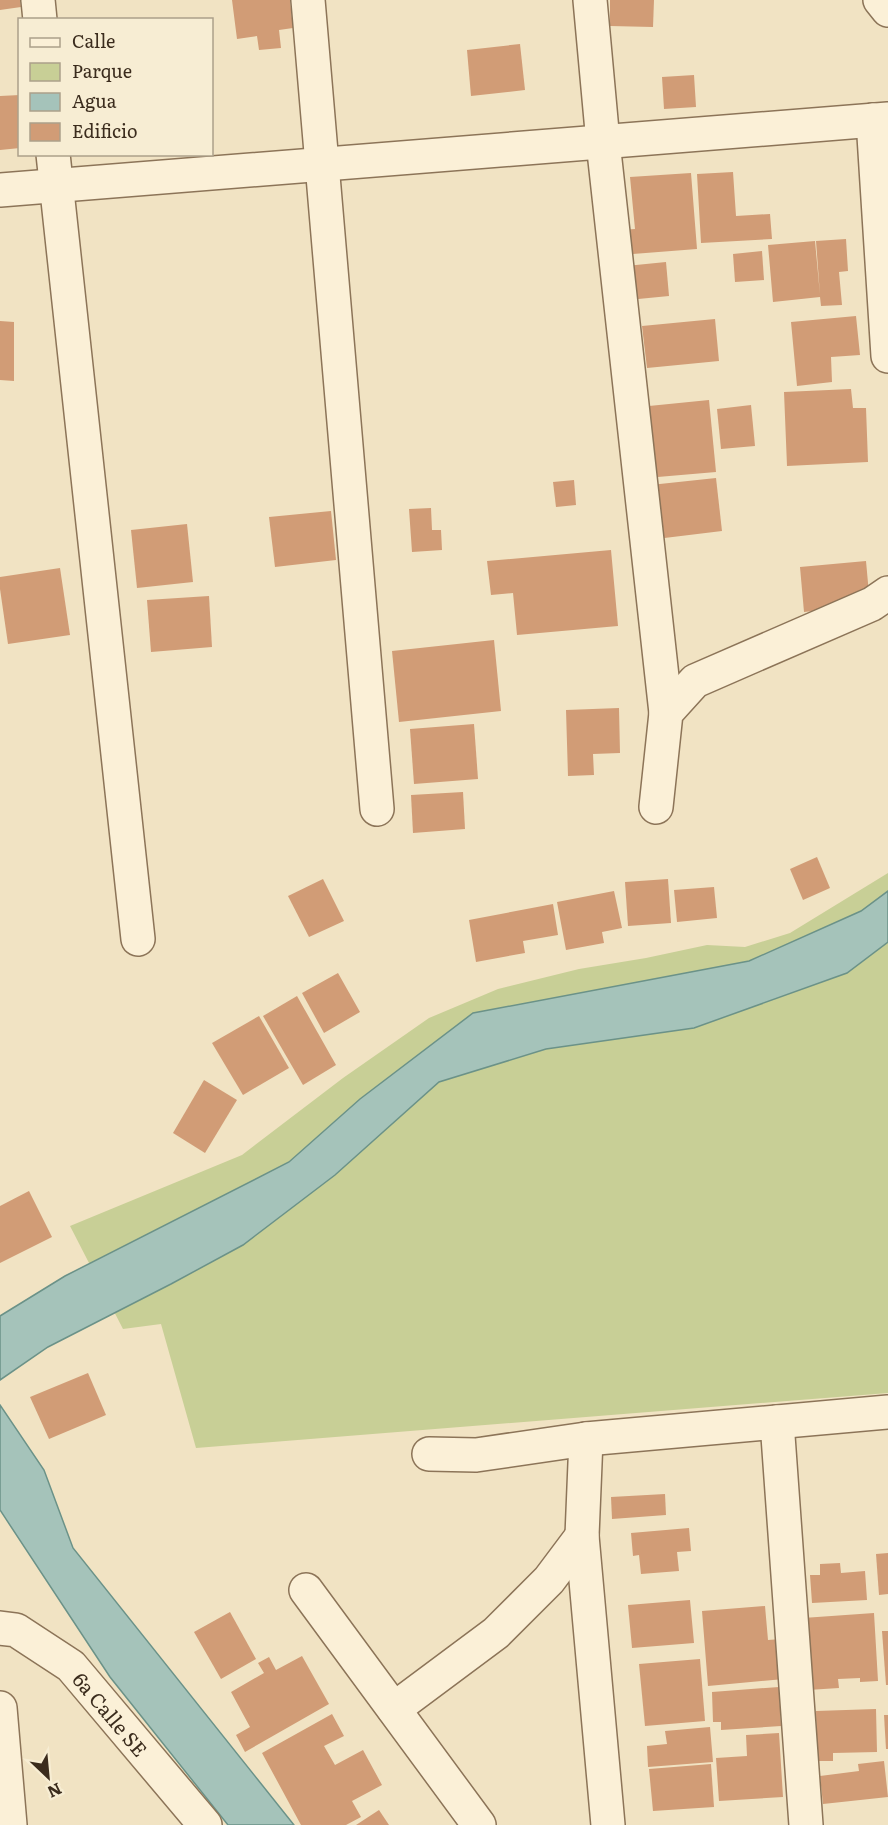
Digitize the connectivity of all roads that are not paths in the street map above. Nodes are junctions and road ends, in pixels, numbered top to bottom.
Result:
1 (38, 0) edge
2 (308, 0) edge
3 (590, 0) edge
4 (880, 0) edge
5 (888, 10) edge
6 (40, 18) edge
7 (881, 120) edge
8 (603, 142) junction
9 (322, 164) junction
10 (54, 170) edge
11 (0, 190) edge
12 (888, 356) edge
13 (888, 592) edge
14 (666, 713) junction
15 (656, 807) dead end
16 (377, 809) dead end
17 (138, 939) dead end
18 (888, 1412) edge
19 (777, 1422) junction
20 (586, 1439) junction
21 (429, 1454) dead end
22 (582, 1536) junction
23 (306, 1590) dead end
24 (0, 1628) edge
25 (0, 1708) edge
26 (394, 1709) junction
27 (10, 1825) edge
28 (205, 1825) edge
29 (479, 1825) edge
30 (608, 1825) edge
31 (806, 1825) edge

1 - 6 street
2 - 9 street
3 - 8 street
4 - 5 street
7 - 8 street
7 - 12 street
8 - 9 street
8 - 14 street
9 - 10 street
9 - 16 street
10 - 11 street
10 - 17 street
13 - 14 street
14 - 15 street
18 - 19 street
19 - 20 street
19 - 31 street
20 - 21 street
20 - 22 street
22 - 26 street
22 - 30 street
23 - 26 street
24 - 28 street, 6a Calle SE
25 - 27 street
26 - 29 street

